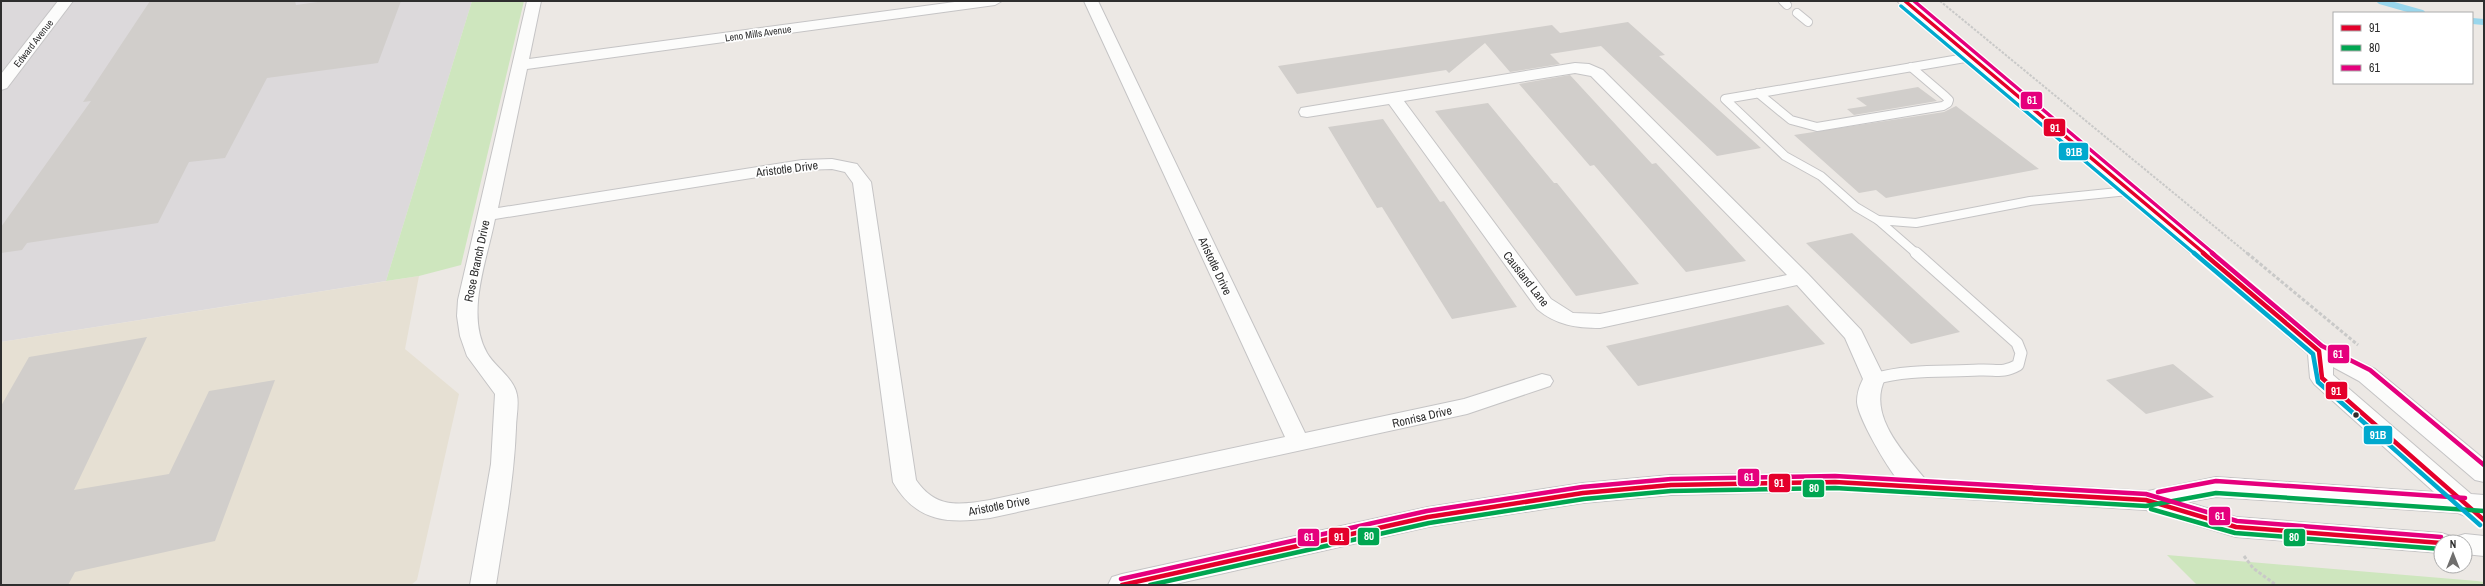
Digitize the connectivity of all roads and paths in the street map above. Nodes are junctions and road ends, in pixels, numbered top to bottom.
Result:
1 (66, 1) edge
2 (534, 1) edge
3 (995, 1) edge
4 (1091, 1) edge
5 (1905, 1) edge
6 (1940, 1) edge
7 (1797, 13) dead end
8 (1808, 22) dead end
9 (1971, 57) junction
10 (520, 65) junction
11 (1911, 67) junction
12 (1, 85) edge
13 (1758, 93) junction
14 (1393, 98) junction
15 (1307, 112) dead end
16 (2128, 191) junction
17 (487, 215) junction
18 (1878, 220) junction
19 (1801, 278) junction
20 (2365, 350) dead end
21 (2320, 351) junction
22 (1874, 379) junction
23 (1542, 381) dead end
24 (1299, 444) junction
25 (2484, 473) edge
26 (1917, 486) junction
27 (2146, 500) junction
28 (2478, 510) edge
29 (2433, 542) edge
30 (2473, 545) edge
31 (2484, 546) edge
32 (2244, 556) dead end
33 (483, 585) edge
34 (1122, 585) edge
35 (2276, 585) edge

1 - 12 street, Edward Avenue
2 - 10 street, Rose Branch Drive
3 - 10 street, Leno Mills Avenue
4 - 24 street, Aristotle Drive
5 - 9 main road
6 - 20 path
7 - 8 lane
9 - 11 lane
9 - 16 main road
10 - 17 street, Rose Branch Drive
11 - 13 lane
11 - 13 lane
13 - 18 lane
14 - 15 street
14 - 19 street
14 - 19 street, Causland Lane
16 - 18 lane
16 - 21 main road
17 - 24 street, Aristotle Drive
17 - 33 street, Rose Branch Drive
18 - 22 lane
19 - 22 street
21 - 25 main road
21 - 28 main road
22 - 26 street
23 - 24 street, Ronrisa Drive
26 - 27 main road
26 - 34 main road
27 - 28 main road
27 - 29 main road
30 - 31 main road
32 - 35 path

